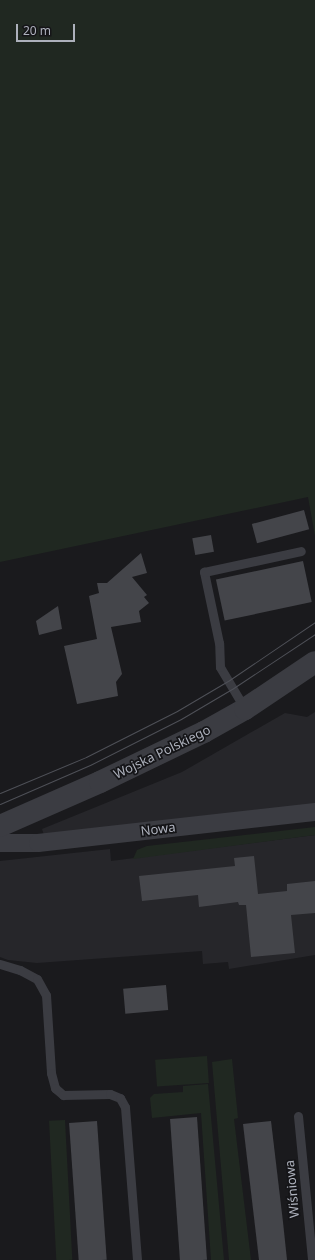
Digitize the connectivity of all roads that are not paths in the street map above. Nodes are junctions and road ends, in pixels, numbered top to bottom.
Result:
1 (301, 551) dead end
2 (315, 662) edge
3 (245, 709) junction
4 (315, 812) edge
5 (0, 826) edge
6 (0, 843) edge
7 (0, 964) edge
8 (298, 1116) dead end
9 (137, 1260) edge
10 (312, 1260) edge

1 - 3 lane
2 - 3 street, Wojska Polskiego
3 - 5 street, Wojska Polskiego
4 - 6 street, Nowa
7 - 9 lane
8 - 10 lane, Wiśniowa

